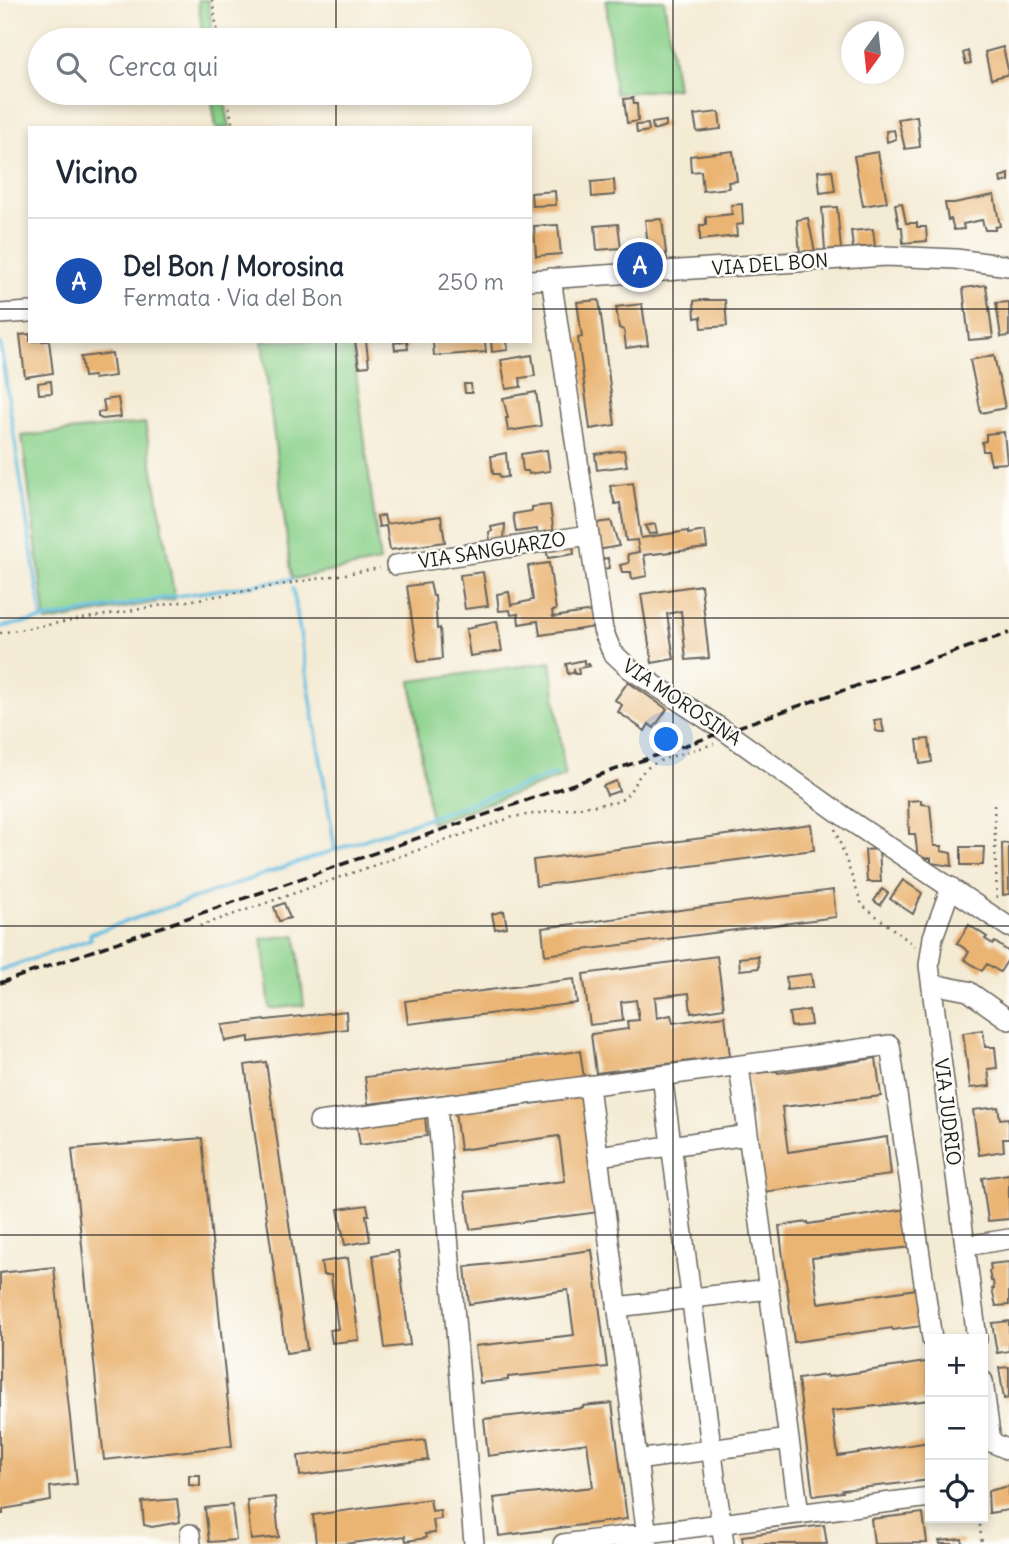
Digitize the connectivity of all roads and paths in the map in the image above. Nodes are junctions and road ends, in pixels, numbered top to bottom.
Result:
1 (212, 0) edge
2 (217, 28) edge
3 (229, 105) edge
4 (233, 126) edge
5 (1009, 266) edge
6 (551, 278) junction
7 (532, 280) edge
8 (28, 312) edge
9 (0, 314) edge
10 (588, 535) junction
11 (396, 565) joint
12 (0, 633) edge
13 (733, 737) junction
14 (994, 805) dead end
15 (835, 829) dead end
16 (951, 887) junction
17 (1003, 922) edge
18 (200, 926) dead end
19 (929, 956) junction
20 (932, 984) junction
21 (1009, 1020) edge
22 (739, 1066) junction
23 (662, 1076) junction
24 (589, 1086) junction
25 (437, 1106) junction
26 (319, 1122) dead end
27 (748, 1135) junction
28 (671, 1146) junction
29 (598, 1156) junction
30 (1009, 1239) edge
31 (965, 1246) junction
32 (769, 1289) junction
33 (692, 1298) junction
34 (617, 1307) junction
35 (931, 1334) edge
36 (976, 1334) edge
37 (985, 1397) edge
38 (789, 1439) junction
39 (712, 1450) junction
40 (1009, 1450) edge
41 (637, 1460) junction
42 (925, 1498) edge
43 (799, 1514) junction
44 (980, 1523) edge
45 (722, 1524) junction
46 (647, 1539) edge
47 (474, 1544) edge
48 (563, 1544) edge
49 (724, 1544) edge
50 (982, 1544) edge

1 - 2 path
3 - 4 path
5 - 6 street, VIA DEL BON
6 - 7 street, VIA DEL BON
6 - 10 street, VIA MOROSINA
8 - 9 street
10 - 11 street, VIA SANGUARZO
10 - 13 street, VIA MOROSINA
11 - 12 path
13 - 16 street, VIA MOROSINA
13 - 18 path
14 - 17 path
15 - 19 path
16 - 17 street, VIA MOROSINA
16 - 19 street, VIA JUDRIO
19 - 20 street, VIA JUDRIO
20 - 21 street
20 - 31 street, VIA JUDRIO
22 - 23 street
22 - 27 street
22 - 35 street
23 - 24 street
23 - 28 street
24 - 25 street
24 - 29 street
25 - 26 street
25 - 47 street
27 - 28 street
27 - 32 street
28 - 29 street
28 - 33 street
29 - 34 street
30 - 31 street
31 - 36 street, VIA JUDRIO
32 - 33 street
32 - 38 street
33 - 34 street
33 - 39 street
34 - 41 street
37 - 40 street
38 - 39 street
38 - 43 street
39 - 41 street
39 - 45 street
41 - 46 street
42 - 43 street
43 - 45 street
44 - 50 path
45 - 46 street
45 - 49 street
46 - 48 street

